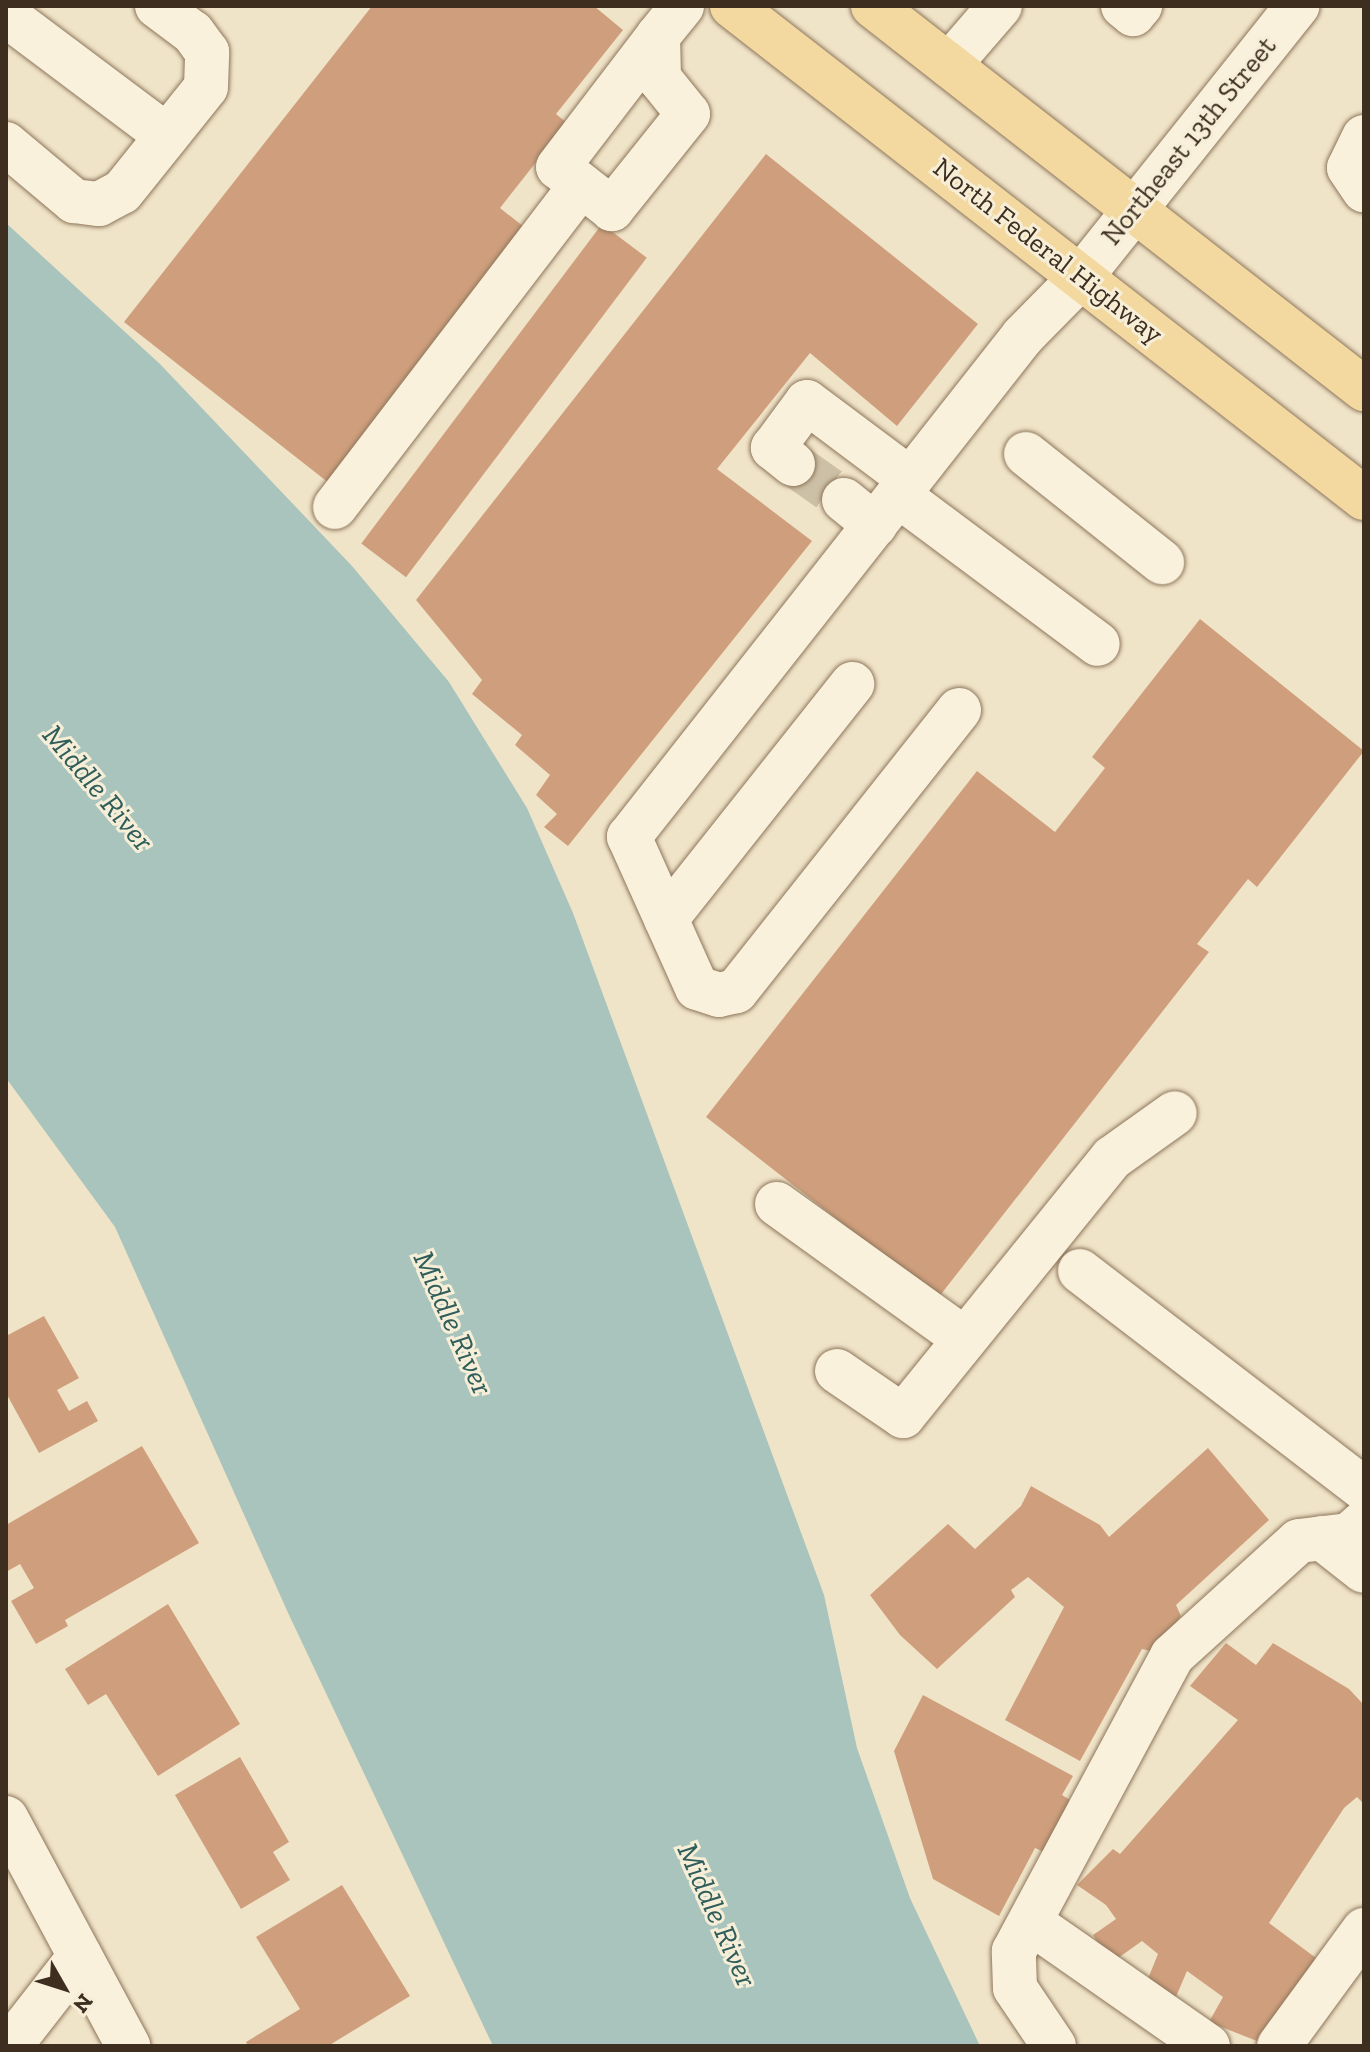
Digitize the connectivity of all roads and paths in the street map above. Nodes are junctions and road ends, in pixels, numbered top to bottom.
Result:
1 (157, 6) edge
2 (732, 6) edge
3 (873, 6) edge
4 (1000, 6) edge
5 (1123, 6) edge
6 (1140, 6) edge
7 (1297, 6) edge
8 (6, 15) edge
9 (670, 21) edge
10 (949, 65) junction
11 (167, 136) junction
12 (1364, 137) edge
13 (6, 144) edge
14 (581, 185) junction
15 (1364, 190) edge
16 (1134, 209) junction
17 (1081, 277) junction
18 (1364, 389) edge
19 (1026, 454) dead end
20 (793, 464) tunnel mouth
21 (1364, 498) edge
22 (882, 500) junction
23 (335, 507) dead end
24 (1162, 562) dead end
25 (1098, 644) dead end
26 (852, 684) dead end
27 (959, 710) dead end
28 (666, 919) junction
29 (1175, 1113) dead end
30 (777, 1204) dead end
31 (1080, 1271) dead end
32 (965, 1339) junction
33 (837, 1371) dead end
34 (1364, 1489) edge
35 (1364, 1522) edge
36 (1322, 1538) junction
37 (1364, 1571) edge
38 (6, 1818) edge
39 (1030, 1922) junction
40 (1364, 1930) edge
41 (80, 1956) junction
42 (10, 2046) edge
43 (128, 2046) edge
44 (1054, 2046) edge
45 (1208, 2046) edge
46 (1279, 2046) edge

1 - 11 street
2 - 17 main road, North Federal Highway
3 - 10 main road
4 - 10 street
5 - 6 street
7 - 16 street, Northeast 13th Street
8 - 11 street
9 - 14 street
9 - 14 street
10 - 16 main road
11 - 13 street
12 - 15 street
14 - 23 street
16 - 17 street, Northeast 13th Street
16 - 18 main road
17 - 21 main road, North Federal Highway
17 - 22 street, Northeast 13th Street
19 - 24 street
20 - 22 street
22 - 25 street
22 - 28 street, Northeast 13th Street
26 - 28 street
27 - 28 street
29 - 32 street
30 - 32 street
31 - 34 street
32 - 33 street
35 - 36 street
36 - 37 street
36 - 39 street
38 - 41 street
39 - 44 street
39 - 45 street
40 - 46 street
41 - 42 street
41 - 43 street

